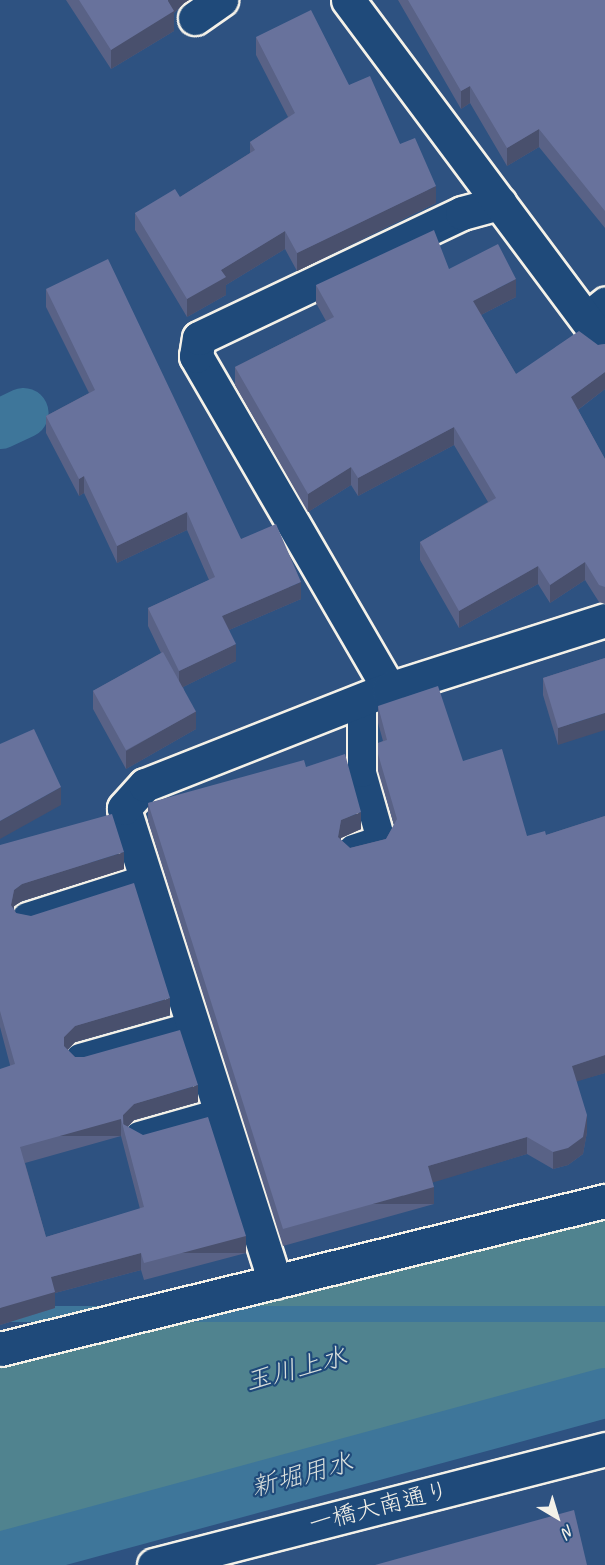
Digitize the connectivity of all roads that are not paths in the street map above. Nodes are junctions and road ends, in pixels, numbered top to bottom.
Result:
1 (348, 0) edge
2 (500, 203) junction
3 (595, 310) edge
4 (605, 345) edge
5 (605, 620) edge
6 (376, 695) junction
7 (353, 849) edge
8 (146, 879) junction
9 (27, 916) edge
10 (193, 1026) junction
11 (80, 1058) edge
12 (220, 1113) junction
13 (139, 1136) edge
14 (605, 1201) edge
15 (274, 1282) junction
16 (0, 1348) edge
17 (605, 1449) edge
18 (154, 1565) edge

1 - 2 street
2 - 3 street
2 - 6 street
3 - 4 street
5 - 6 street
6 - 7 lane
6 - 8 street
8 - 9 lane
8 - 10 street
10 - 11 lane
10 - 12 street
12 - 13 lane
12 - 15 street
14 - 15 street
15 - 16 street
17 - 18 street, 一橋大南通り

